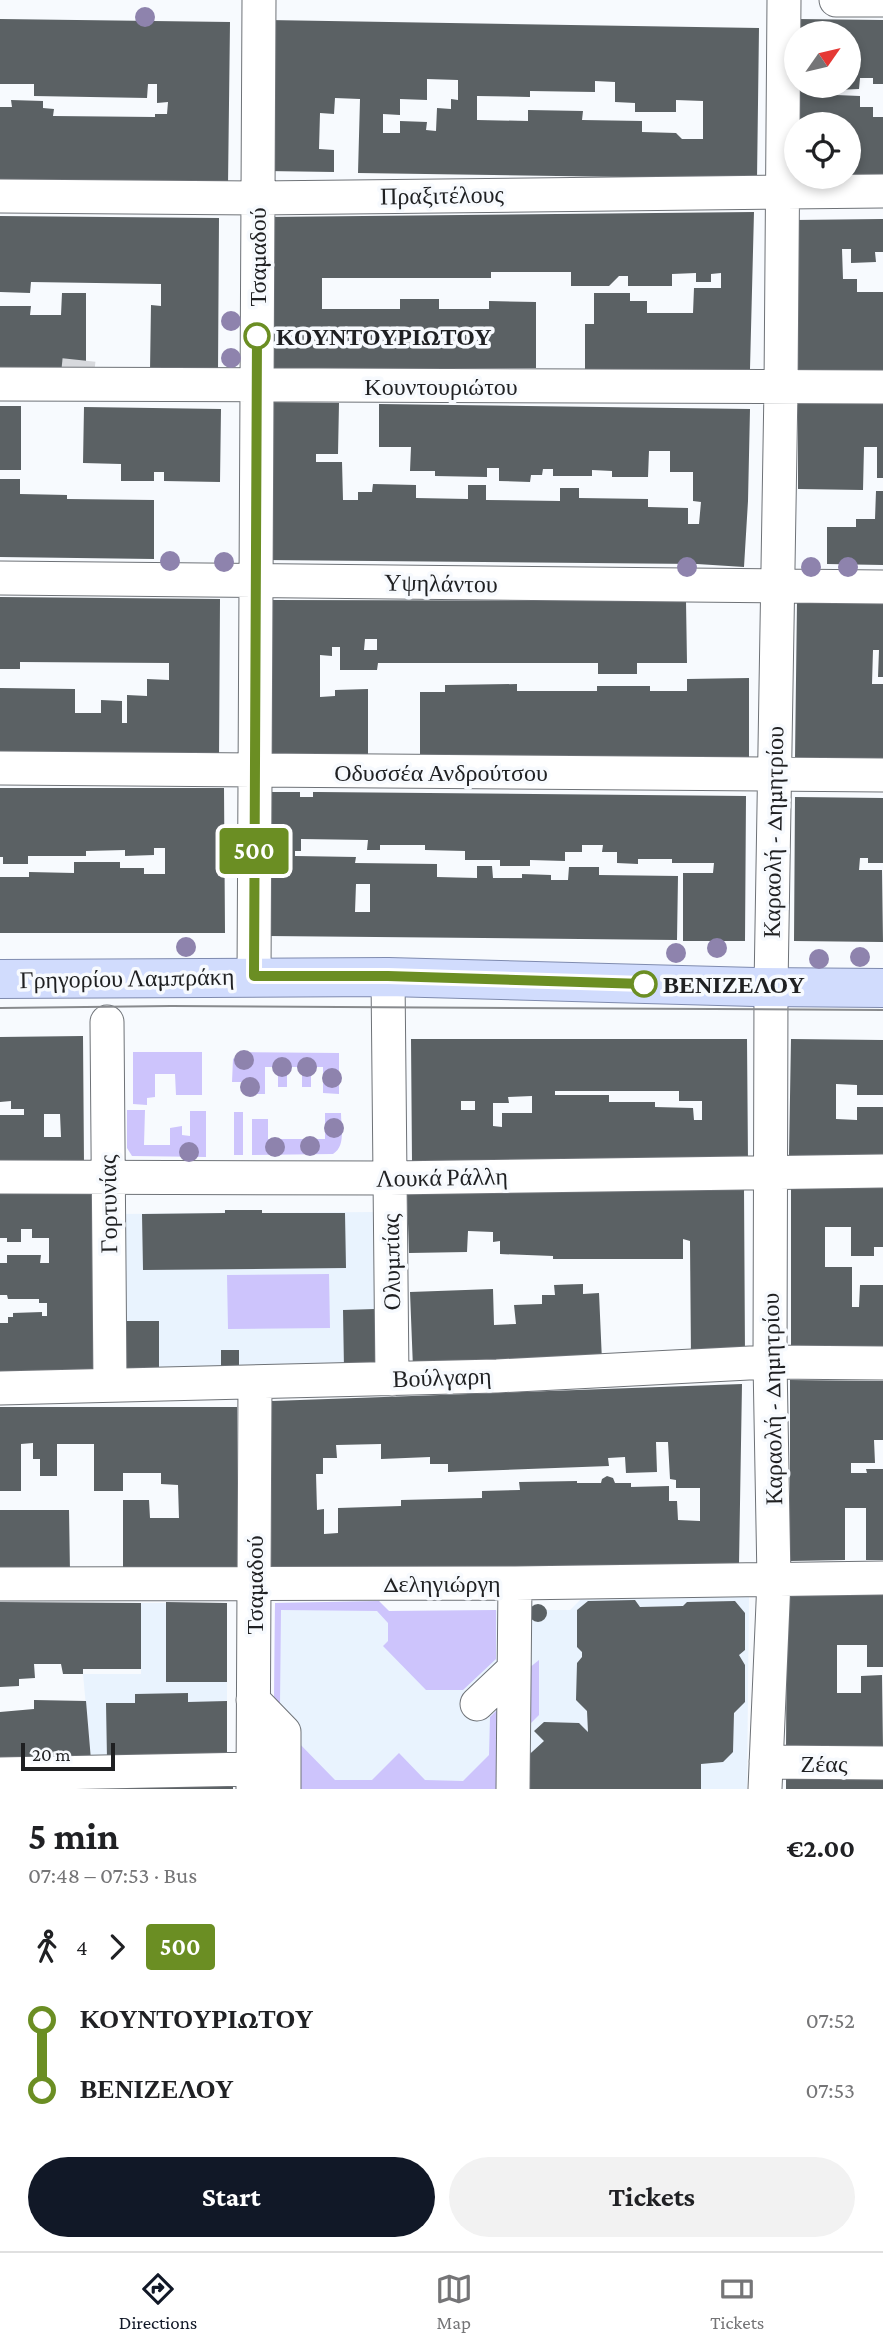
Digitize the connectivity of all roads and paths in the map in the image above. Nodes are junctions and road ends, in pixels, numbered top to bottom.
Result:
1 (259, 0) edge
2 (784, 0) edge
3 (836, 0) edge
4 (883, 0) edge
5 (781, 190) junction
6 (883, 191) edge
7 (0, 196) edge
8 (257, 198) junction
9 (0, 384) edge
10 (257, 386) junction
11 (781, 387) junction
12 (883, 387) edge
13 (0, 578) edge
14 (256, 581) junction
15 (776, 586) junction
16 (883, 587) edge
17 (0, 768) edge
18 (255, 770) junction
19 (774, 774) junction
20 (883, 775) edge
21 (254, 976) junction
22 (388, 976) junction
23 (0, 979) edge
24 (771, 987) junction
25 (883, 988) edge
26 (107, 1022) dead end
27 (883, 1171) edge
28 (770, 1172) junction
29 (107, 1176) junction
30 (0, 1177) edge
31 (390, 1178) junction
32 (770, 1362) junction
33 (883, 1363) edge
34 (392, 1379) junction
35 (255, 1382) junction
36 (110, 1385) junction
37 (0, 1388) edge
38 (883, 1578) edge
39 (774, 1580) junction
40 (254, 1583) junction
41 (515, 1583) junction
42 (0, 1584) edge
43 (514, 1669) junction
44 (254, 1700) junction
45 (477, 1704) dead end
46 (883, 1763) edge
47 (0, 1774) edge
48 (765, 1776) edge
49 (253, 1779) edge
50 (284, 1789) edge
51 (513, 1789) edge

1 - 8 street, Τσαμαδού
2 - 5 street, Καραολή - Δημητρίου
3 - 4 street
5 - 6 street, Πραξιτέλους
5 - 8 street, Πραξιτέλους
5 - 11 street, Καραολή - Δημητρίου
7 - 8 street, Πραξιτέλους
8 - 10 street, Τσαμαδού
9 - 10 street, Κουντουριώτου
10 - 11 street, Κουντουριώτου
10 - 14 street, Τσαμαδού
11 - 12 street, Κουντουριώτου
11 - 15 street, Καραολή - Δημητρίου
13 - 14 street, Υψηλάντου
14 - 15 street, Υψηλάντου
14 - 18 street, Τσαμαδού
15 - 16 street, Υψηλάντου
15 - 19 street, Καραολή - Δημητρίου
17 - 18 street, Οδυσσέα Ανδρούτσου
18 - 19 street, Οδυσσέα Ανδρούτσου
18 - 21 street, Τσαμαδού
19 - 20 street, Οδυσσέα Ανδρούτσου
19 - 24 street, Καραολή - Δημητρίου
21 - 22 main road, Γρηγορίου Λαμπράκη
21 - 23 main road, Γρηγορίου Λαμπράκη
22 - 24 main road, Γρηγορίου Λαμπράκη
22 - 31 street, Ολυμπίας
24 - 25 main road, Γρηγορίου Λαμπράκη
24 - 28 street, Καραολή - Δημητρίου
26 - 29 street, Γορτυνίας
27 - 28 street, Λουκά Ράλλη
28 - 31 street, Λουκά Ράλλη
28 - 32 street, Καραολή - Δημητρίου
29 - 30 street, Λουκά Ράλλη
29 - 31 street, Λουκά Ράλλη
29 - 36 street, Γορτυνίας
31 - 34 street, Ολυμπίας
32 - 33 street, Βούλγαρη
32 - 34 street, Βούλγαρη
32 - 39 street, Καραολή - Δημητρίου
34 - 35 street, Βούλγαρη
35 - 36 street, Βούλγαρη
35 - 40 street, Τσαμαδού
36 - 37 street, Βούλγαρη
38 - 39 street, Δεληγιώργη
39 - 41 street, Δεληγιώργη
39 - 48 street, Καραολή - Δημητρίου
40 - 41 street, Δεληγιώργη
40 - 42 street, Δεληγιώργη
40 - 44 street, Τσαμαδού
41 - 43 street
43 - 45 street
43 - 51 street
44 - 49 street, Τσαμαδού
44 - 50 street
46 - 48 street, Ζέας
47 - 49 street

